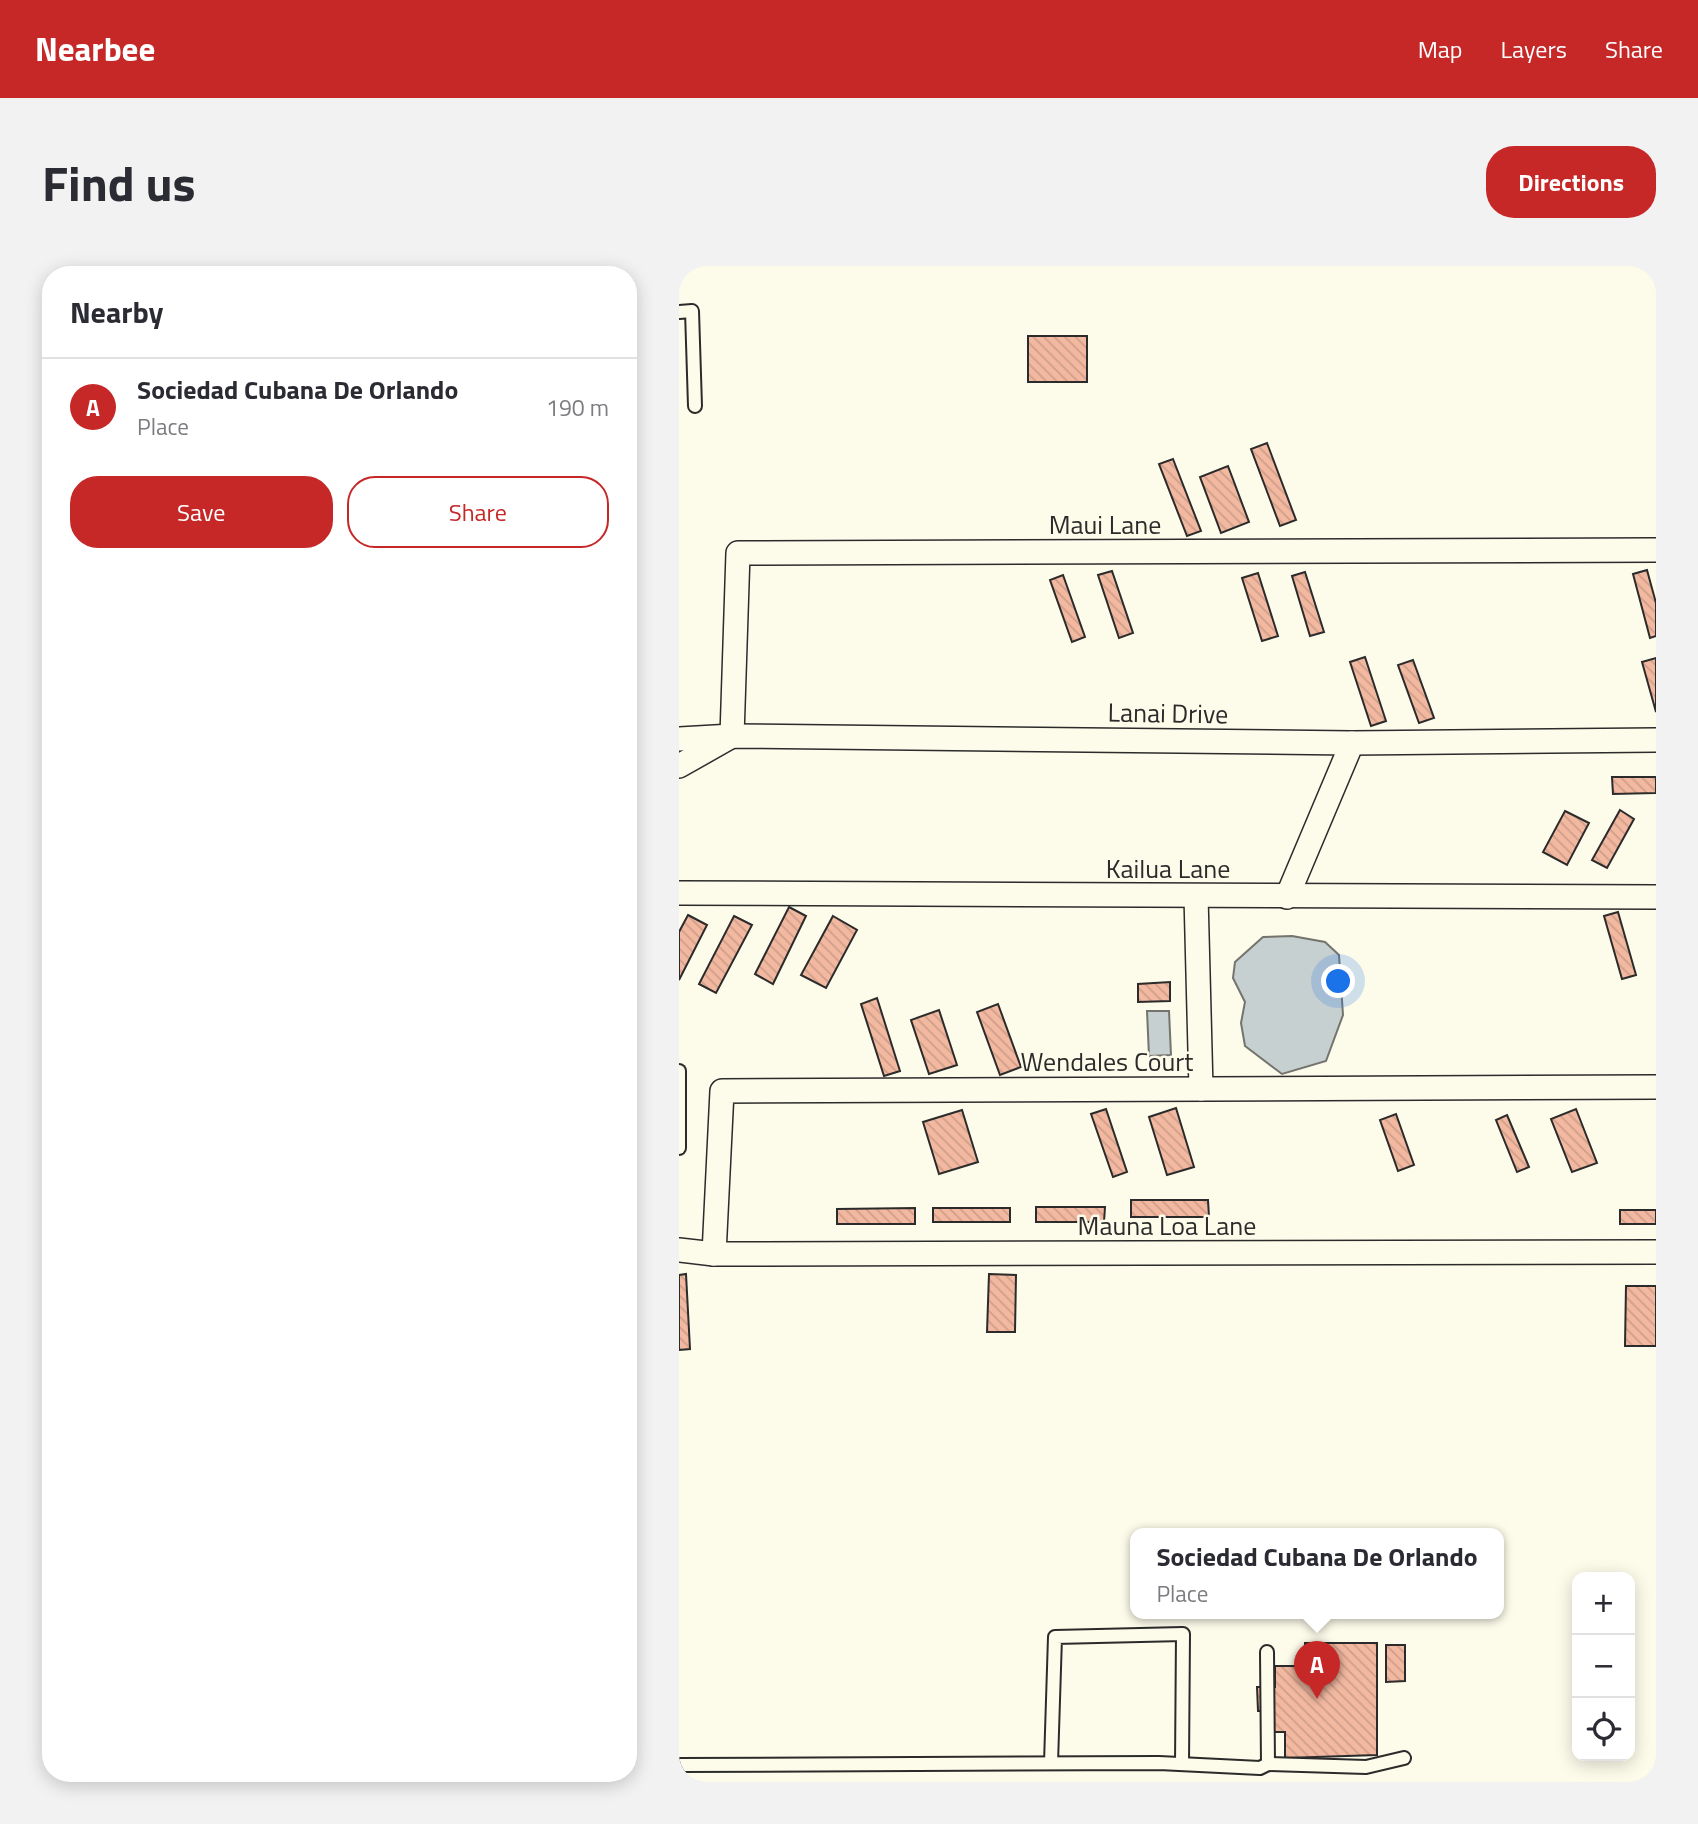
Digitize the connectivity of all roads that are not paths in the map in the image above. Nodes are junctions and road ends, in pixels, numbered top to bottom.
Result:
1 (679, 312) edge
2 (695, 406) dead end
3 (1656, 550) edge
4 (732, 736) junction
5 (679, 739) edge
6 (1656, 740) edge
7 (1352, 743) junction
8 (679, 766) edge
9 (679, 892) edge
10 (1196, 896) junction
11 (1287, 897) junction
12 (1656, 897) edge
13 (679, 1071) edge
14 (1656, 1087) edge
15 (1201, 1089) junction
16 (679, 1148) edge
17 (679, 1250) edge
18 (1656, 1252) edge
19 (714, 1254) junction
20 (1267, 1652) dead end
21 (1404, 1758) dead end
22 (1051, 1763) junction
23 (1182, 1764) junction
24 (1268, 1764) junction
25 (679, 1765) edge

1 - 2 lane
3 - 4 street, Maui Lane
4 - 5 street, Lanai Drive
4 - 7 street, Lanai Drive
4 - 8 street
6 - 7 street, Lanai Drive
7 - 11 street
9 - 10 street, Kailua Lane
10 - 11 street, Kailua Lane
10 - 15 street
11 - 12 street, Kailua Lane
13 - 16 lane
14 - 15 street, Wendales Court
15 - 19 street, Wendales Court
17 - 19 street, Mauna Loa Lane
18 - 19 street, Mauna Loa Lane
20 - 24 lane
21 - 24 lane
22 - 23 lane
22 - 23 lane
22 - 25 lane
23 - 24 lane

